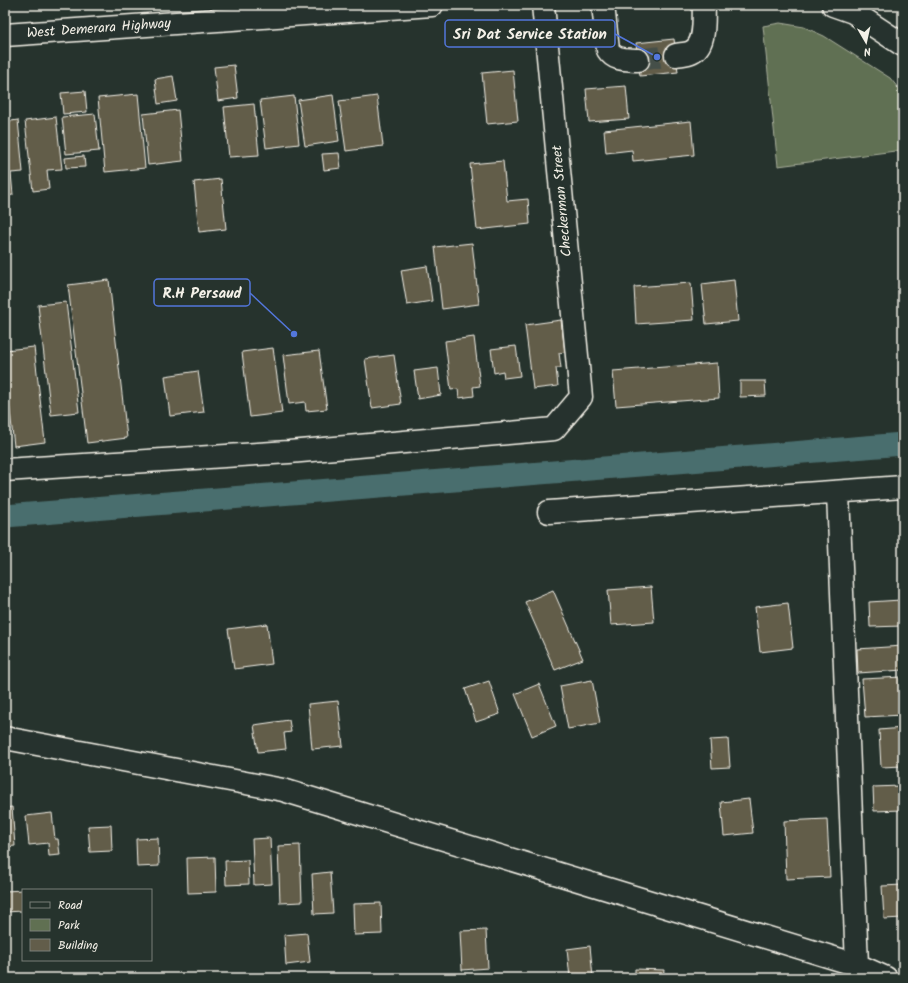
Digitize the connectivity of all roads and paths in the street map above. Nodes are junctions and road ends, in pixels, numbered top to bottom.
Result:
1 (432, 5) edge
2 (544, 5) edge
3 (603, 5) edge
4 (704, 5) edge
5 (833, 5) edge
6 (365, 7) edge
7 (5, 35) edge
8 (903, 45) edge
9 (676, 55) tunnel mouth
10 (638, 60) tunnel mouth
11 (5, 470) edge
12 (903, 487) edge
13 (838, 493) junction
14 (549, 512) dead end
15 (5, 738) edge
16 (857, 966) junction
17 (886, 978) edge

1 - 6 street, West Demerara Highway
2 - 11 street, Checkerman Street
3 - 10 street
4 - 9 street
5 - 8 street
6 - 7 street, West Demerara Highway
12 - 13 street
13 - 14 street
13 - 16 street
15 - 16 street
16 - 17 street

